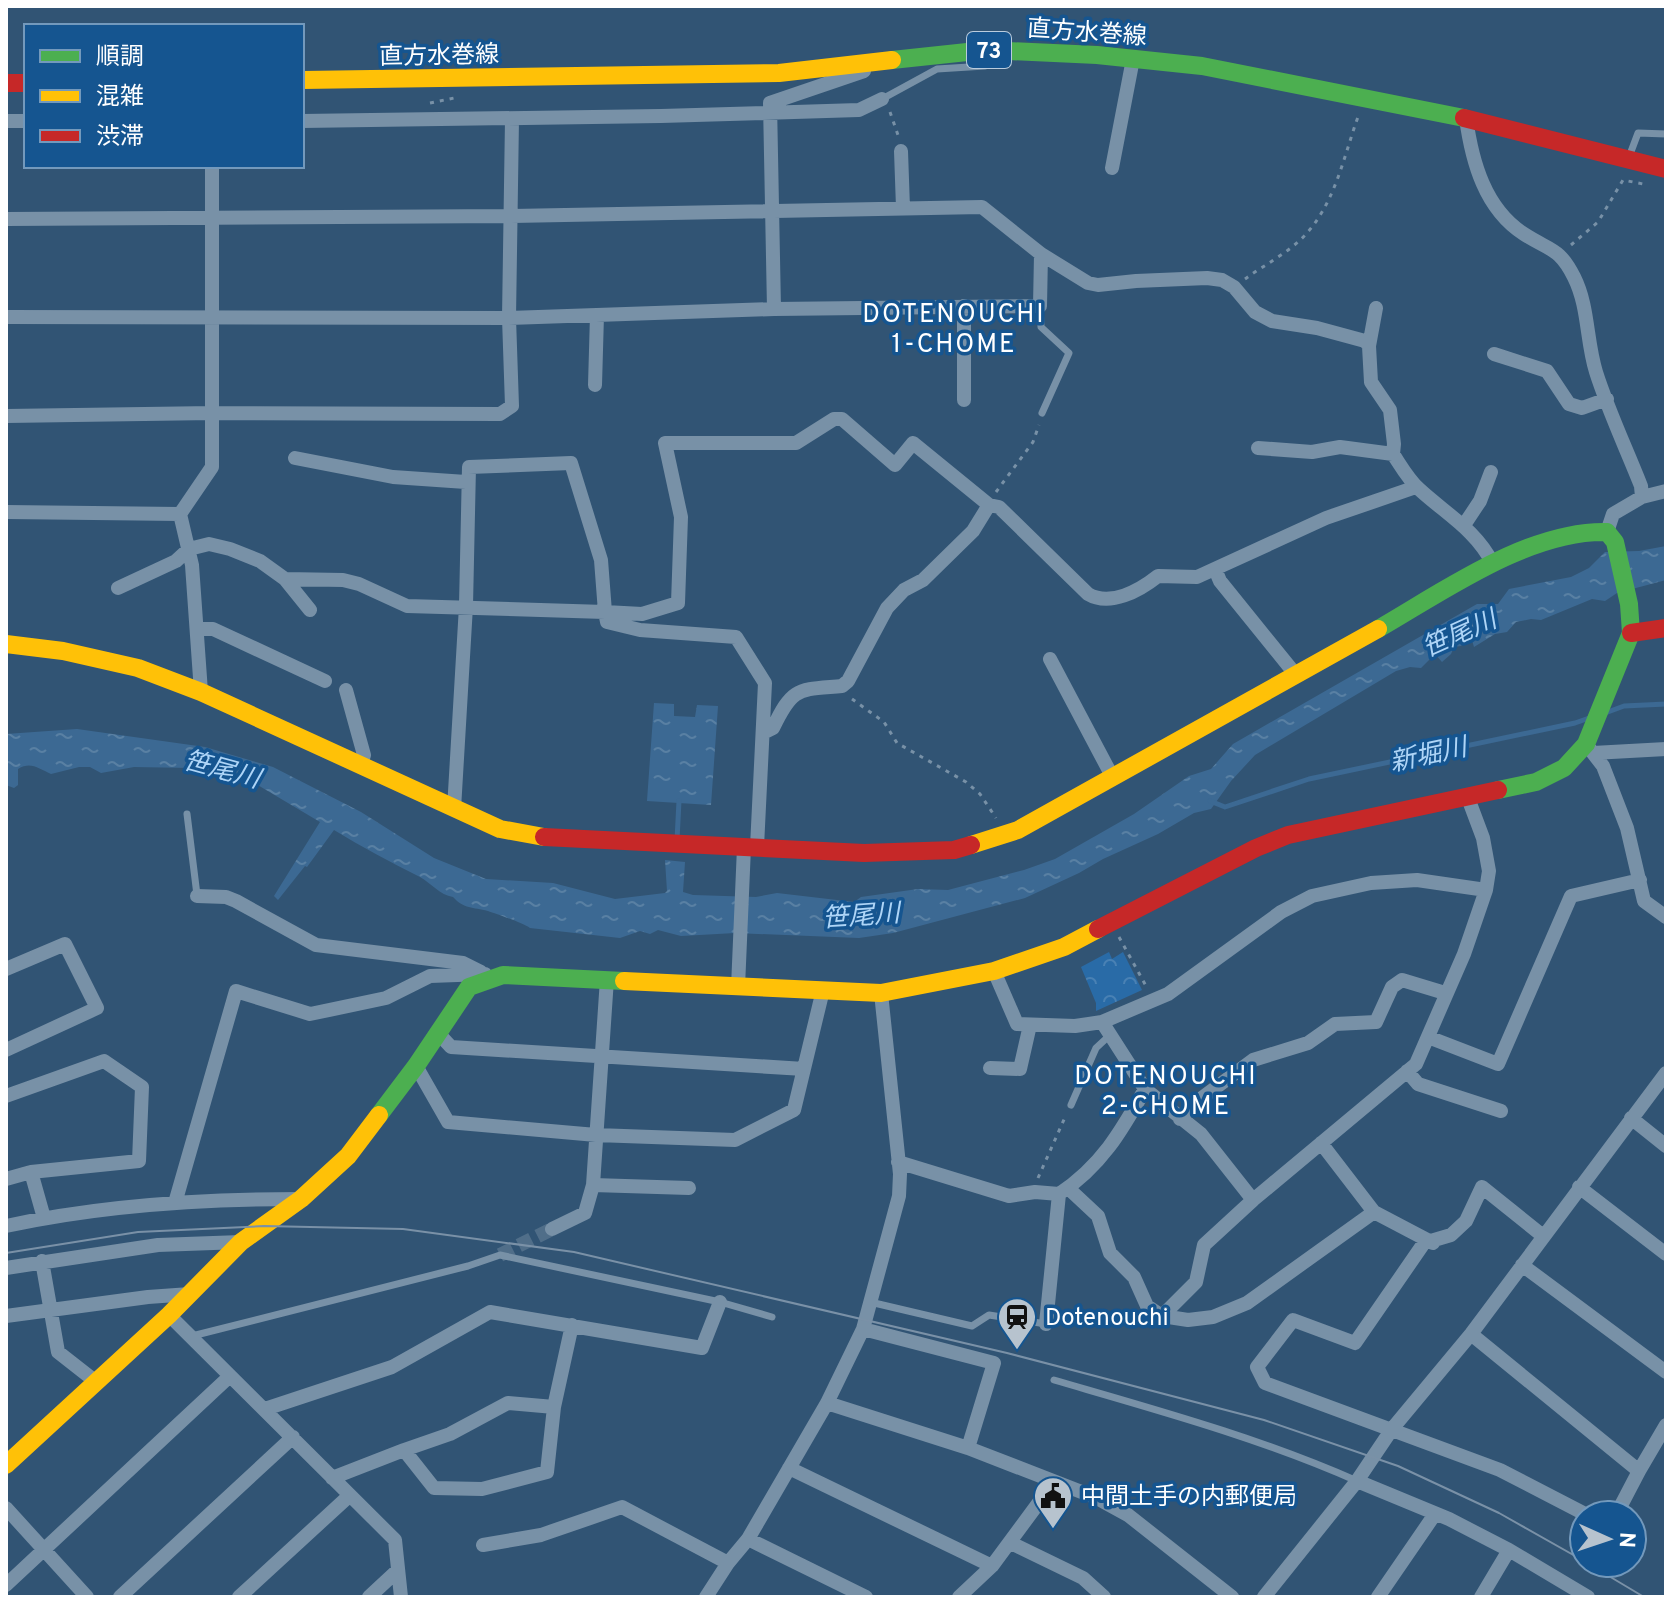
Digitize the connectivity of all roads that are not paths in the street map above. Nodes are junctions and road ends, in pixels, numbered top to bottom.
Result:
1 (986, 50) junction
2 (899, 59) junction
3 (1133, 59) junction
4 (304, 80) edge
5 (882, 99) joint
6 (770, 113) junction
7 (1466, 118) junction
8 (512, 119) junction
9 (304, 121) edge
10 (1666, 134) edge
11 (901, 151) road end
12 (1629, 159) junction
13 (212, 168) edge
14 (1112, 168) dead end
15 (1666, 169) edge
16 (903, 208) junction
17 (772, 211) junction
18 (512, 216) junction
19 (6, 219) edge
20 (212, 219) junction
21 (1041, 254) junction
22 (964, 306) junction
23 (1040, 306) junction
24 (1376, 308) dead end
25 (774, 309) junction
26 (597, 315) junction
27 (6, 317) edge
28 (211, 317) junction
29 (509, 318) junction
30 (1369, 346) junction
31 (1494, 354) dead end
32 (595, 385) dead end
33 (1607, 399) junction
34 (964, 400) dead end
35 (213, 413) junction
36 (1042, 413) road end
37 (6, 416) edge
38 (1258, 448) dead end
39 (1393, 454) junction
40 (295, 458) dead end
41 (1491, 472) dead end
42 (466, 482) junction
43 (1416, 487) junction
44 (1666, 491) edge
45 (1642, 497) junction
46 (989, 505) junction
47 (6, 512) edge
48 (180, 514) junction
49 (1464, 525) junction
50 (1611, 537) junction
51 (189, 549) junction
52 (1493, 564) junction
53 (1215, 569) junction
54 (285, 579) junction
55 (118, 588) dead end
56 (466, 606) junction
57 (310, 610) dead end
58 (605, 612) junction
59 (1666, 628) edge
60 (198, 629) junction
61 (1631, 633) junction
62 (6, 644) edge
63 (1050, 659) dead end
64 (1296, 675) junction
65 (325, 681) dead end
66 (346, 690) dead end
67 (201, 692) junction
68 (763, 733) junction
69 (1589, 749) junction
70 (1666, 749) edge
71 (360, 766) junction
72 (1113, 778) junction
73 (1468, 798) junction
74 (454, 809) junction
75 (187, 814) dead end
76 (751, 847) junction
77 (1640, 880) junction
78 (1486, 890) junction
79 (197, 896) joint
80 (1666, 917) edge
81 (6, 969) edge
82 (994, 971) junction
83 (494, 974) junction
84 (607, 979) junction
85 (738, 982) junction
86 (823, 990) junction
87 (881, 993) junction
88 (1445, 993) junction
89 (1030, 1025) junction
90 (1106, 1029) junction
91 (438, 1033) junction
92 (1428, 1037) junction
93 (6, 1050) edge
94 (601, 1057) junction
95 (416, 1066) junction
96 (990, 1068) dead end
97 (804, 1069) junction
98 (1407, 1071) junction
99 (1666, 1073) edge
100 (1145, 1089) junction
101 (6, 1096) edge
102 (1071, 1105) road end
103 (1501, 1111) dead end
104 (1631, 1118) junction
105 (1180, 1119) junction
106 (596, 1135) junction
107 (1321, 1143) junction
108 (1666, 1146) edge
109 (898, 1162) junction
110 (31, 1172) junction
111 (6, 1179) edge
112 (593, 1185) junction
113 (1579, 1187) junction
114 (689, 1188) dead end
115 (1064, 1191) junction
116 (301, 1199) junction
117 (1253, 1200) junction
118 (175, 1203) junction
119 (1374, 1212) junction
120 (44, 1218) junction
121 (6, 1226) edge
122 (552, 1229) tunnel mouth
123 (1543, 1236) junction
124 (241, 1242) junction
125 (1433, 1243) junction
126 (1666, 1254) edge
127 (42, 1261) junction
128 (1522, 1265) junction
129 (6, 1268) edge
130 (190, 1294) junction
131 (720, 1302) junction
132 (870, 1302) junction
133 (51, 1311) junction
134 (169, 1315) junction
135 (6, 1316) edge
136 (1162, 1316) junction
137 (772, 1317) dead end
138 (1046, 1324) joint
139 (572, 1325) junction
140 (863, 1329) junction
141 (1471, 1334) junction
142 (190, 1337) junction
143 (1666, 1372) edge
144 (230, 1376) junction
145 (1054, 1380) dead end
146 (95, 1381) junction
147 (827, 1403) junction
148 (554, 1407) junction
149 (265, 1409) junction
150 (1666, 1425) edge
151 (1392, 1429) junction
152 (293, 1437) junction
153 (968, 1448) junction
154 (404, 1450) junction
155 (6, 1465) edge
156 (789, 1468) junction
157 (1639, 1471) junction
158 (332, 1478) junction
159 (1357, 1481) junction
160 (1054, 1482) junction
161 (349, 1496) junction
162 (1624, 1499) edge
163 (1568, 1505) edge
164 (6, 1508) edge
165 (1435, 1514) junction
166 (748, 1539) junction
167 (1011, 1543) junction
168 (483, 1545) dead end
169 (44, 1550) junction
170 (1509, 1550) junction
171 (728, 1563) junction
172 (992, 1566) junction
173 (397, 1571) junction
174 (6, 1585) edge
175 (87, 1597) edge
176 (120, 1597) edge
177 (239, 1597) edge
178 (369, 1597) edge
179 (401, 1597) edge
180 (706, 1597) edge
181 (866, 1597) edge
182 (959, 1597) edge
183 (1104, 1597) edge
184 (1232, 1597) edge
185 (1264, 1597) edge
186 (1378, 1597) edge
187 (1481, 1597) edge
188 (1588, 1597) edge

1 - 2 street, 直方水巻線 / 73
1 - 3 street, 直方水巻線 / 73
1 - 5 lane
2 - 4 street, 直方水巻線 / 73
2 - 6 street
3 - 7 street, 直方水巻線 / 73
3 - 14 street
5 - 6 street
6 - 8 street
6 - 17 street
7 - 12 street, 直方水巻線 / 73
7 - 33 street
8 - 9 street
8 - 18 street
10 - 12 lane
11 - 16 street
12 - 15 street, 直方水巻線 / 73
13 - 20 street
16 - 17 street
16 - 21 street
17 - 18 street
17 - 25 street
18 - 20 street
18 - 29 street
19 - 20 street
20 - 28 street
21 - 23 street
21 - 30 street
22 - 23 street
22 - 25 street
22 - 34 street
23 - 36 lane
24 - 30 street
25 - 26 street
26 - 29 street
26 - 32 street
27 - 28 street
28 - 29 street
28 - 35 street
29 - 35 street
30 - 39 street
31 - 33 street
33 - 45 street
35 - 37 street
35 - 48 street
38 - 39 street
39 - 43 street
40 - 42 street
41 - 49 street
42 - 56 street
42 - 58 street
43 - 49 street
43 - 53 street
44 - 45 street
45 - 50 street
46 - 53 street
46 - 58 street
46 - 68 street
47 - 48 street
48 - 51 street
49 - 52 street
50 - 52 street
50 - 61 street
51 - 54 street
51 - 55 street
51 - 60 street
52 - 64 street
53 - 64 street
54 - 56 street
54 - 57 street
56 - 58 street
56 - 74 street
58 - 68 street
59 - 61 street
60 - 65 street
60 - 67 street
61 - 69 street
62 - 67 street
63 - 72 street
64 - 72 street
66 - 71 street
67 - 71 street
68 - 76 street
69 - 70 street
69 - 73 street
69 - 77 street
71 - 74 street
72 - 76 street
73 - 78 street
73 - 82 street
74 - 76 street
75 - 79 lane
76 - 85 street
77 - 80 street
77 - 92 street
78 - 88 street
78 - 90 street
79 - 83 street
81 - 93 street
82 - 87 street
82 - 89 street
83 - 84 street
83 - 91 street
83 - 118 street
84 - 85 street
84 - 94 street
85 - 86 street
86 - 87 street
86 - 97 street
87 - 109 street
88 - 92 street
88 - 105 street
89 - 90 street
89 - 96 street
90 - 100 street
90 - 102 lane
91 - 94 street
91 - 95 street
92 - 98 street
94 - 97 street
94 - 106 street
95 - 106 street
95 - 116 street
97 - 106 street
98 - 103 street
98 - 107 street
99 - 104 street
100 - 105 street
100 - 115 street
101 - 110 street
104 - 108 street
104 - 113 street
105 - 117 street
106 - 112 street
107 - 117 street
107 - 119 street
109 - 115 street
109 - 132 street
110 - 111 street
110 - 120 street
112 - 114 street
112 - 122 street
113 - 123 street
113 - 126 street
115 - 136 street
115 - 138 street
116 - 118 street
116 - 124 street
117 - 136 street
118 - 120 street
119 - 125 street
119 - 136 street
120 - 121 street
123 - 125 street
123 - 128 street
124 - 127 street
124 - 130 street
125 - 151 street
127 - 129 street
127 - 133 street
128 - 141 street
128 - 143 street
130 - 133 street
130 - 134 street
131 - 137 lane
131 - 139 street
131 - 142 lane
132 - 138 lane
132 - 140 street
133 - 135 street
133 - 146 street
134 - 142 street
134 - 146 street
139 - 148 street
139 - 149 street
140 - 147 street
140 - 153 street
141 - 151 street
141 - 157 street
142 - 144 street
144 - 149 street
144 - 169 street
145 - 159 lane
146 - 155 street
147 - 153 street
147 - 156 street
148 - 154 street
148 - 154 street
149 - 152 street
150 - 157 street
151 - 159 street
151 - 163 street
152 - 158 street
152 - 176 street
153 - 160 street
154 - 158 street
156 - 166 street
156 - 172 street
157 - 162 street
158 - 161 street
159 - 165 street
159 - 185 street
160 - 167 street
160 - 184 street
161 - 173 street
161 - 177 street
164 - 169 street
165 - 170 street
165 - 186 street
166 - 171 street
166 - 181 street
167 - 172 street
167 - 183 street
168 - 171 street
169 - 174 street
169 - 175 street
170 - 187 street
170 - 188 street
171 - 180 street
172 - 182 street
173 - 178 street
173 - 179 street

